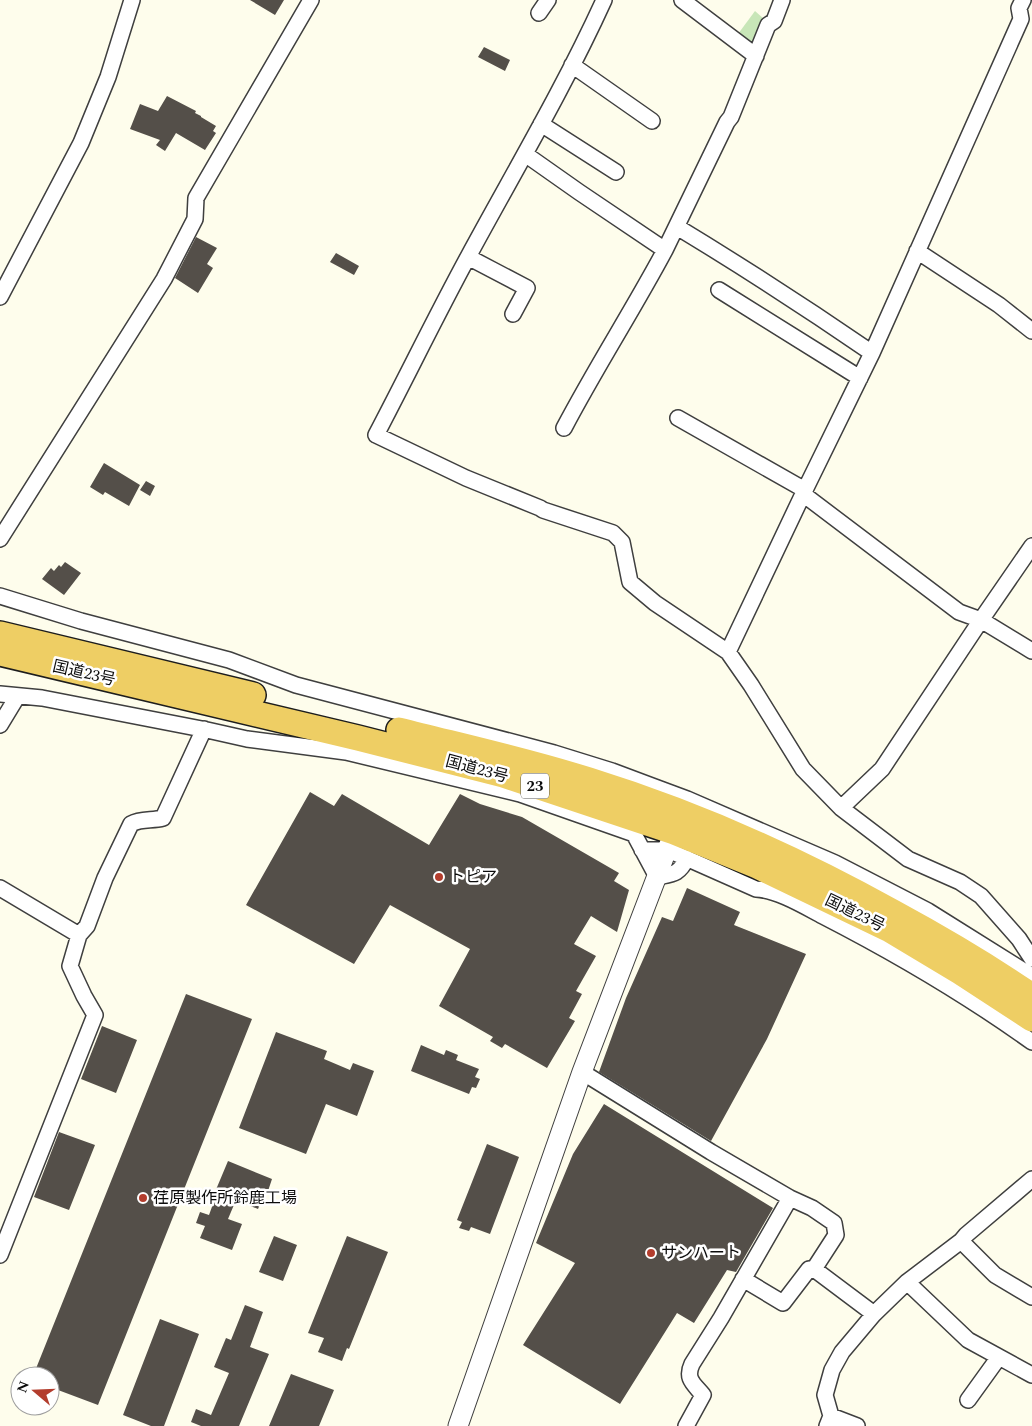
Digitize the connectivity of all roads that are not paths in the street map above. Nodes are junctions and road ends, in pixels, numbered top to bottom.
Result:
1 (132, 0) edge
2 (311, 0) edge
3 (604, 0) edge
4 (682, 0) edge
5 (782, 0) edge
6 (1021, 11) edge
7 (756, 56) junction
8 (572, 65) junction
9 (652, 120) dead end
10 (541, 124) junction
11 (525, 154) junction
12 (616, 172) dead end
13 (677, 228) junction
14 (665, 250) junction
15 (917, 251) junction
16 (468, 257) junction
17 (719, 290) dead end
18 (0, 297) edge
19 (513, 314) dead end
20 (1032, 330) edge
21 (872, 353) junction
22 (860, 378) junction
23 (678, 418) dead end
24 (564, 428) dead end
25 (804, 492) junction
26 (0, 539) edge
27 (1032, 546) edge
28 (0, 596) edge
29 (981, 620) junction
30 (0, 634) edge
31 (1032, 651) edge
32 (728, 652) junction
33 (0, 654) edge
34 (0, 694) edge
35 (17, 697) junction
36 (0, 725) edge
37 (204, 729) junction
38 (841, 808) junction
39 (674, 832) junction
40 (642, 850) junction
41 (686, 858) junction
42 (657, 877) junction
43 (770, 882) junction
44 (0, 888) edge
45 (79, 935) junction
46 (1032, 959) edge
47 (1032, 976) edge
48 (1032, 996) edge
49 (1032, 1019) edge
50 (1032, 1042) edge
51 (582, 1072) junction
52 (1032, 1180) edge
53 (790, 1198) junction
54 (962, 1241) junction
55 (0, 1255) edge
56 (814, 1269) junction
57 (743, 1279) junction
58 (907, 1282) junction
59 (1032, 1297) edge
60 (874, 1314) junction
61 (999, 1357) junction
62 (1032, 1375) edge
63 (968, 1400) dead end
64 (829, 1421) edge
65 (462, 1425) edge
66 (686, 1426) edge
67 (857, 1426) edge

1 - 18 street
2 - 26 street
3 - 8 street
4 - 7 street
5 - 7 street
6 - 15 street
7 - 13 street
8 - 9 street
8 - 10 street
10 - 11 street
10 - 12 street
11 - 14 street
11 - 16 street
13 - 14 street
13 - 21 street
14 - 24 street
15 - 20 street
15 - 21 street
16 - 19 street
16 - 32 street
17 - 22 street
21 - 22 street
22 - 25 street
23 - 25 street
25 - 29 street
25 - 32 street
27 - 29 street
28 - 47 street
29 - 31 street
29 - 38 street
30 - 39 highway, 国道23号 / 23
32 - 38 street
33 - 39 highway, 国道23号 / 23
34 - 35 street
35 - 36 street
35 - 37 street
37 - 40 street
37 - 45 street
38 - 46 street
39 - 40 street
39 - 41 street
39 - 42 street
39 - 43 highway, 国道23号 / 23
39 - 48 highway, 国道23号 / 23
40 - 42 street
41 - 42 street
41 - 43 street
42 - 51 street
43 - 49 highway, 国道23号 / 23
43 - 50 street
44 - 45 street
45 - 55 street
51 - 53 street
51 - 65 street
52 - 54 street
53 - 56 street
53 - 57 street
54 - 58 street
54 - 59 street
56 - 57 street
56 - 60 street
57 - 66 street
58 - 60 street
58 - 61 street
60 - 64 street
61 - 62 street
61 - 63 street
64 - 67 street

